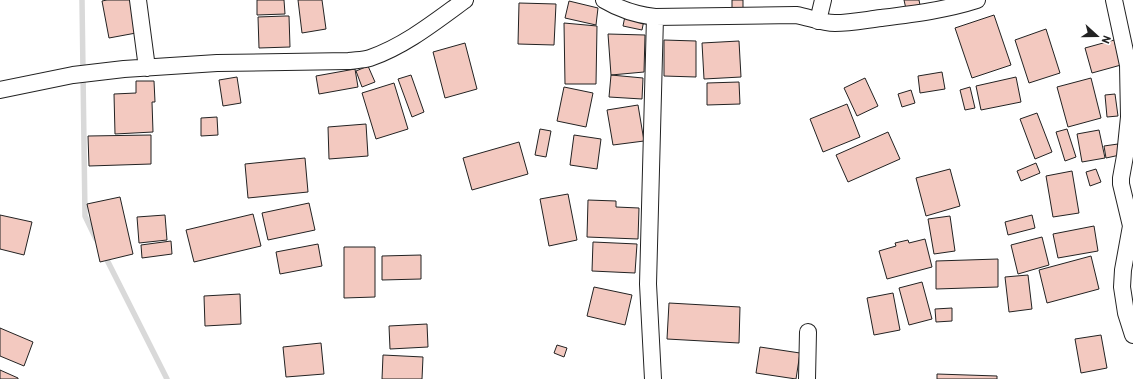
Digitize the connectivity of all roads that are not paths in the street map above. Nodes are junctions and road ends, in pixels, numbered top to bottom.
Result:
1 (138, 0) edge
2 (465, 0) edge
3 (604, 0) edge
4 (823, 0) edge
5 (977, 0) edge
6 (1114, 0) edge
7 (962, 2) edge
8 (655, 17) junction
9 (818, 21) junction
10 (147, 68) junction
11 (0, 90) edge
12 (808, 332) dead end
13 (1133, 335) edge
14 (653, 379) edge
15 (807, 379) edge

1 - 10 street
2 - 10 street
3 - 8 street
4 - 9 street
5 - 7 street
6 - 13 street
7 - 9 street
8 - 9 street
8 - 14 street
10 - 11 street
12 - 15 street

